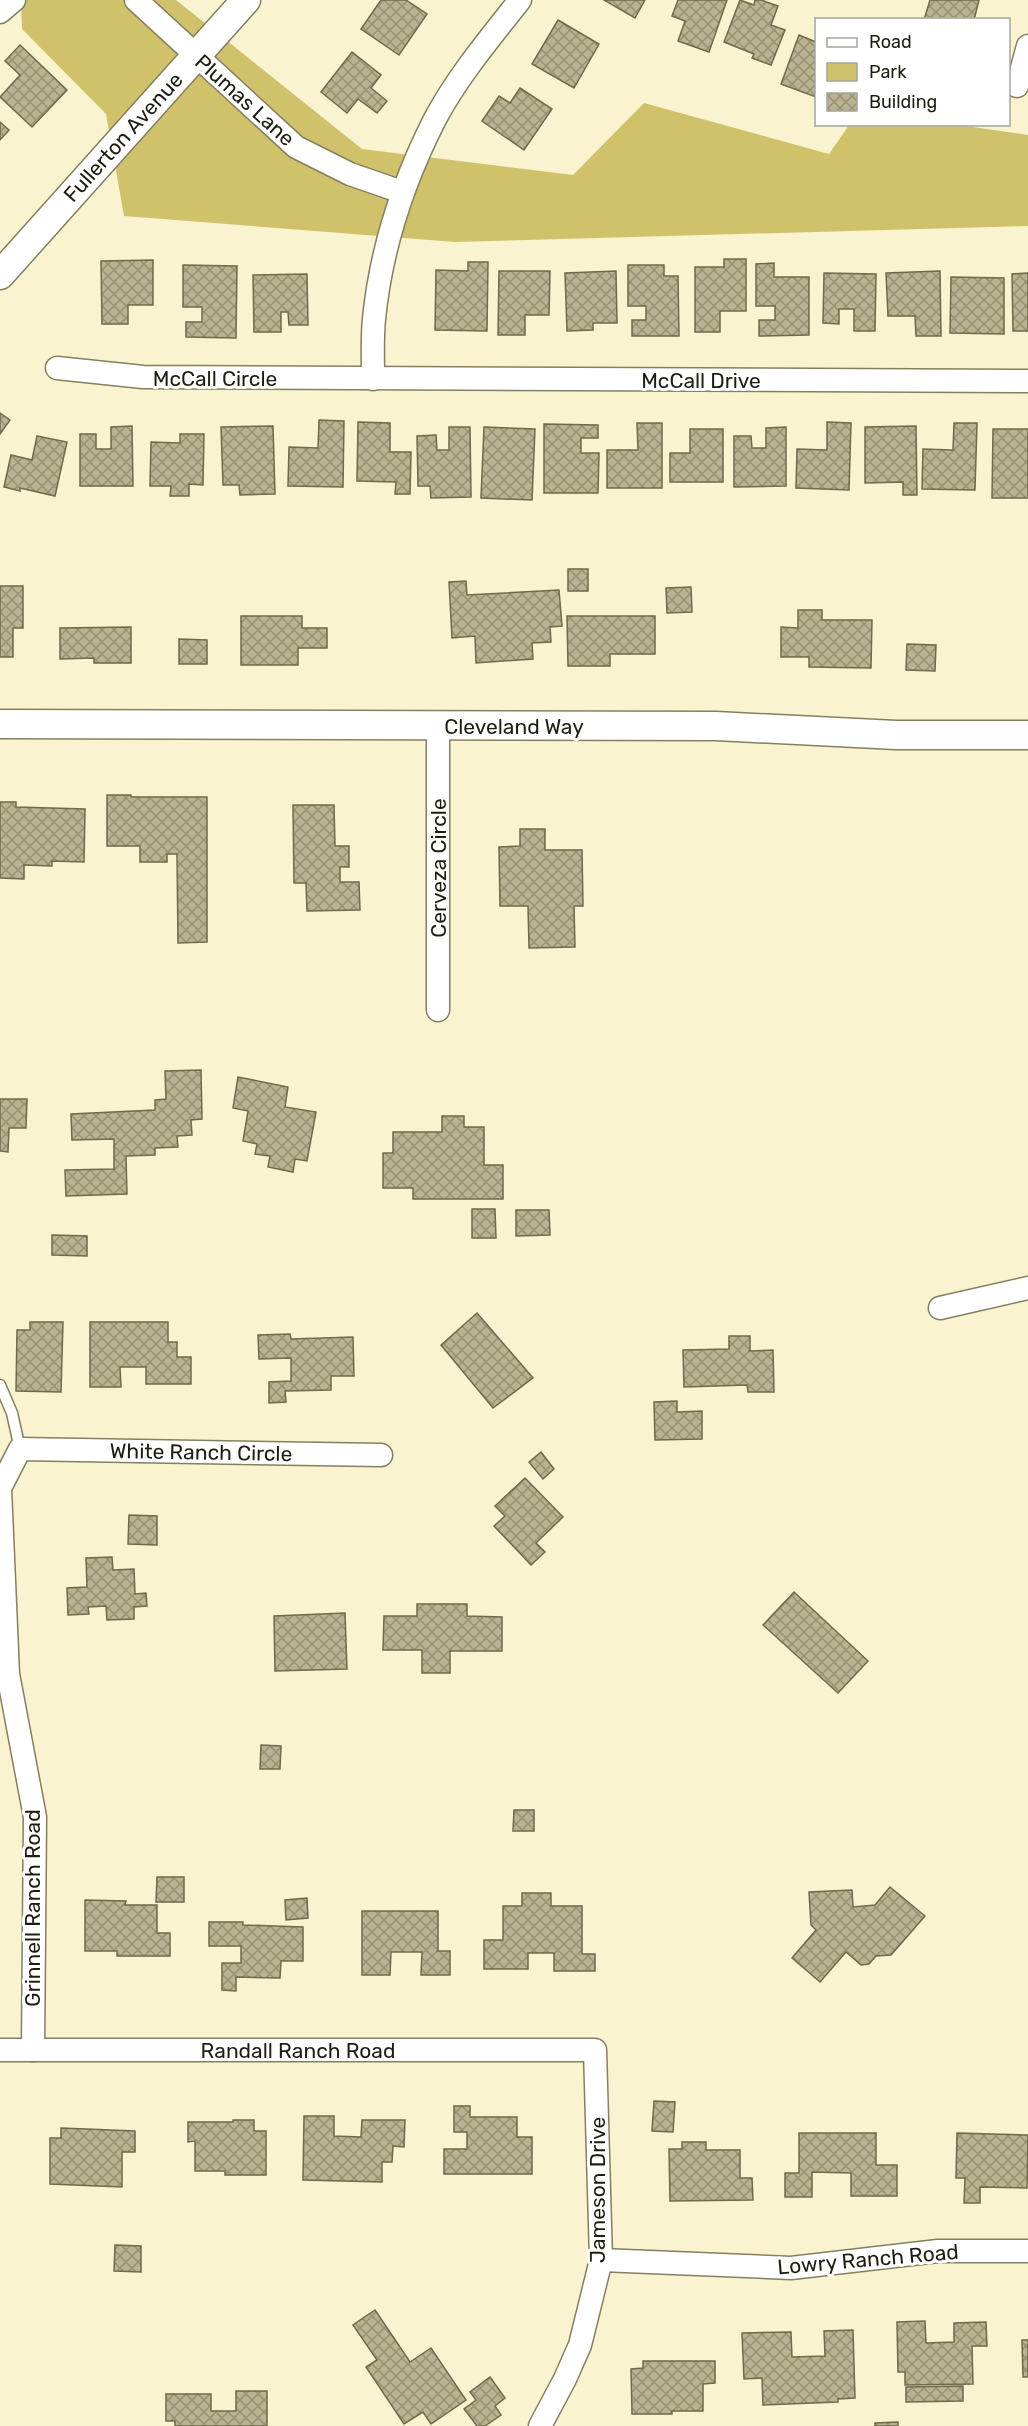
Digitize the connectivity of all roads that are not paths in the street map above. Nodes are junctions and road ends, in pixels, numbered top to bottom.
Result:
1 (14, 0) edge
2 (136, 0) edge
3 (246, 0) edge
4 (520, 0) edge
5 (0, 12) edge
6 (1028, 46) edge
7 (196, 57) junction
8 (1017, 86) dead end
9 (402, 192) junction
10 (0, 275) edge
11 (57, 368) dead end
12 (373, 379) junction
13 (1028, 381) edge
14 (0, 724) edge
15 (438, 725) junction
16 (1028, 735) edge
17 (438, 1010) dead end
18 (1028, 1288) edge
19 (940, 1308) dead end
20 (0, 1385) edge
21 (20, 1449) junction
22 (381, 1455) dead end
23 (0, 2050) edge
24 (33, 2050) junction
25 (596, 2050) joint
26 (1028, 2251) edge
27 (601, 2260) junction
28 (540, 2426) edge

1 - 5 street
2 - 7 street, Plumas Lane
3 - 7 street, Fullerton Avenue
4 - 9 street
6 - 8 street
7 - 9 street, Plumas Lane
7 - 10 street, Fullerton Avenue
9 - 12 street
11 - 12 street, McCall Circle
12 - 13 street, McCall Drive
14 - 15 street, Cleveland Way
15 - 16 street, Cleveland Way
15 - 17 street, Cerveza Circle
18 - 19 street
20 - 21 lane
21 - 22 street, White Ranch Circle
21 - 24 street, Grinnell Ranch Road
23 - 24 street, Randall Ranch Road
24 - 25 street, Randall Ranch Road
25 - 27 street, Jameson Drive
26 - 27 street, Lowry Ranch Road
27 - 28 street, Jameson Drive

